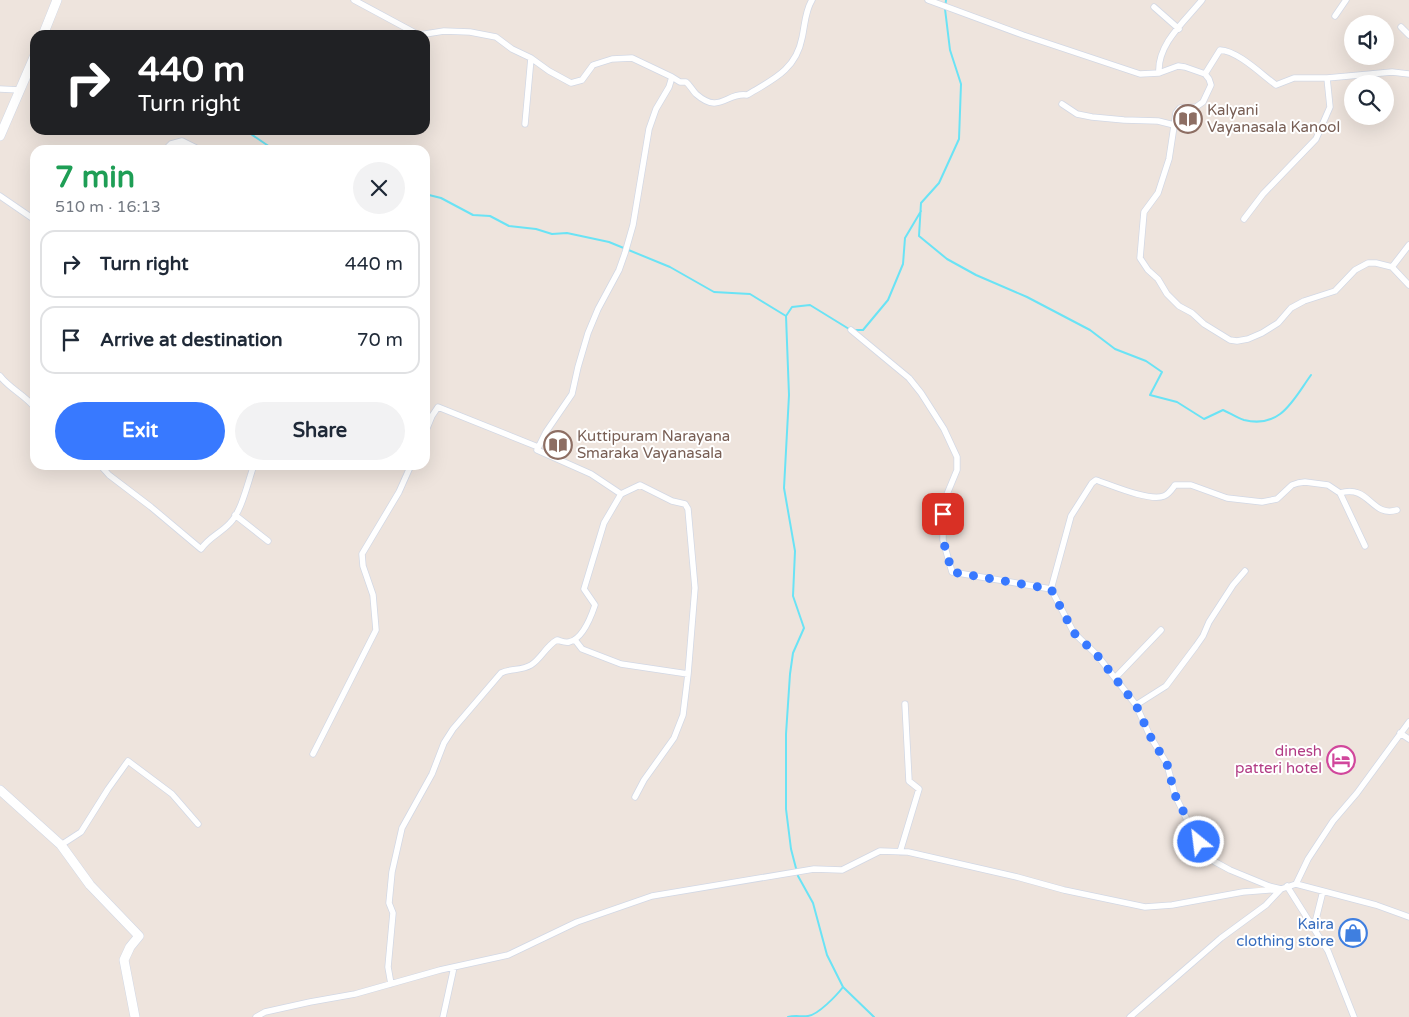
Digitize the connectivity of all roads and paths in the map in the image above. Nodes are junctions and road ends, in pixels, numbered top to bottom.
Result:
1 (57, 0) edge
2 (354, 0) edge
3 (812, 0) edge
4 (928, 0) edge
5 (1202, 0) edge
6 (1346, 0) edge
7 (1154, 7) dead end
8 (1335, 16) dead end
9 (1400, 27) dead end
10 (1179, 28) junction
11 (45, 30) edge
12 (410, 30) edge
13 (430, 33) edge
14 (1409, 35) edge
15 (531, 58) junction
16 (30, 67) edge
17 (1158, 73) junction
18 (1205, 74) junction
19 (1409, 74) edge
20 (672, 77) junction
21 (1327, 78) junction
22 (0, 89) edge
23 (20, 90) junction
24 (1062, 104) dead end
25 (525, 124) dead end
26 (1174, 124) junction
27 (0, 136) edge
28 (170, 145) edge
29 (190, 145) edge
30 (0, 196) edge
31 (30, 217) edge
32 (1244, 219) dead end
33 (1409, 245) edge
34 (1392, 267) junction
35 (1409, 284) edge
36 (851, 330) dead end
37 (0, 376) edge
38 (30, 402) edge
39 (430, 421) edge
40 (538, 447) junction
41 (104, 470) edge
42 (252, 470) edge
43 (409, 470) edge
44 (1340, 493) junction
45 (621, 494) junction
46 (1397, 510) dead end
47 (235, 515) junction
48 (268, 541) dead end
49 (1365, 546) dead end
50 (1245, 571) dead end
51 (1051, 589) junction
52 (1161, 630) dead end
53 (575, 640) junction
54 (688, 674) junction
55 (1115, 678) junction
56 (905, 704) dead end
57 (1136, 705) junction
58 (1409, 722) edge
59 (1400, 733) junction
60 (1409, 739) edge
61 (312, 754) dead end
62 (0, 790) edge
63 (636, 797) dead end
64 (198, 824) dead end
65 (61, 845) junction
66 (900, 852) junction
67 (1296, 884) junction
68 (1288, 886) junction
69 (1281, 889) junction
70 (1323, 891) junction
71 (1409, 917) edge
72 (1314, 928) junction
73 (454, 967) junction
74 (389, 984) junction
75 (136, 1017) edge
76 (256, 1017) edge
77 (444, 1017) edge
78 (1130, 1017) edge
79 (1354, 1017) edge

1 - 11 main road
2 - 12 street
3 - 20 street
4 - 17 street
5 - 10 street
6 - 8 street
7 - 10 street
9 - 14 street
10 - 17 street
13 - 15 street
15 - 20 street
15 - 25 street
16 - 23 main road
17 - 18 street
18 - 21 street
18 - 26 street
19 - 21 street
20 - 40 street
21 - 32 street
22 - 23 street
23 - 27 main road
24 - 26 street
26 - 34 street
28 - 29 street
30 - 31 street
33 - 34 street
34 - 35 street
36 - 51 street
37 - 38 street
39 - 40 street
40 - 45 street
41 - 47 street
42 - 47 street
43 - 61 street
44 - 46 street
44 - 49 street
44 - 51 street
45 - 53 street
45 - 54 street
47 - 48 street
50 - 57 street
51 - 55 street
52 - 55 street
53 - 54 street
53 - 74 street
54 - 63 street
55 - 57 street
56 - 66 street
57 - 69 street
58 - 59 street
59 - 60 street
59 - 67 street
62 - 65 main road
64 - 65 street
65 - 75 main road
66 - 69 street
66 - 73 street
67 - 68 street
67 - 70 street
68 - 69 street
68 - 72 street
69 - 78 street
70 - 71 street
70 - 72 street
72 - 79 street
73 - 74 street
73 - 77 street
74 - 76 street

